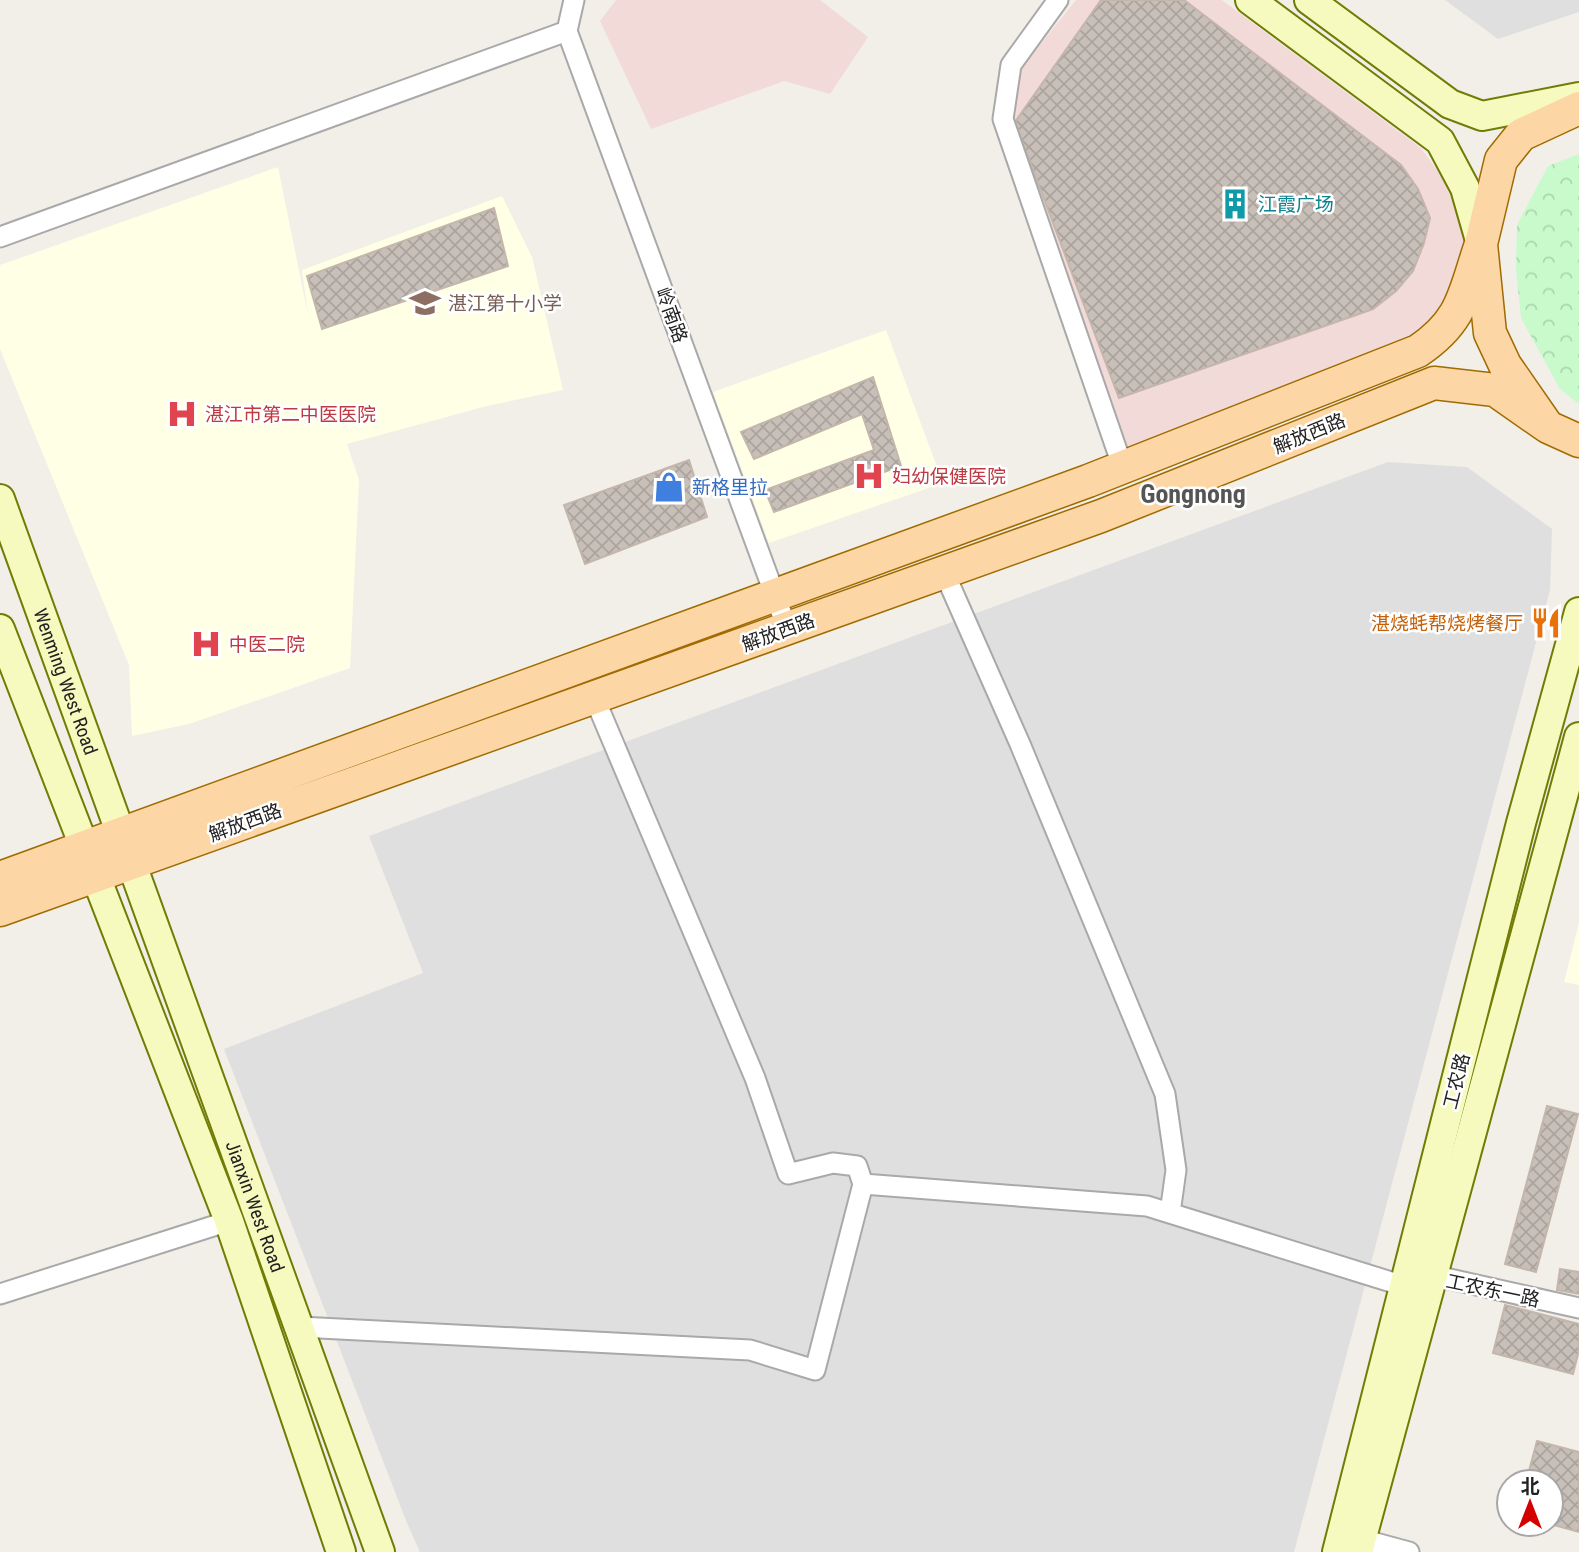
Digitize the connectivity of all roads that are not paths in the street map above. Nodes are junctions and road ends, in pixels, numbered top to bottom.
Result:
1 (574, 0) edge
2 (1058, 0) edge
3 (1250, 0) edge
4 (1309, 0) edge
5 (567, 31) junction
6 (1579, 97) edge
7 (1565, 114) edge
8 (0, 237) edge
9 (1481, 244) junction
10 (1548, 427) junction
11 (1579, 440) edge
12 (1579, 458) edge
13 (1123, 468) junction
14 (0, 499) edge
15 (944, 572) junction
16 (774, 596) junction
17 (1579, 611) edge
18 (787, 628) junction
19 (0, 629) edge
20 (594, 697) junction
21 (1579, 737) edge
22 (127, 848) junction
23 (90, 862) junction
24 (0, 878) edge
25 (0, 910) edge
26 (863, 1184) junction
27 (1170, 1213) junction
28 (229, 1221) junction
29 (1415, 1277) junction
30 (0, 1294) edge
31 (1579, 1308) edge
32 (300, 1327) junction
33 (1360, 1545) edge
34 (341, 1552) edge
35 (380, 1552) edge
36 (1337, 1552) edge
37 (1409, 1552) edge

1 - 5 street
2 - 13 street
3 - 9 street
4 - 6 street
5 - 8 street
5 - 16 street, 岭南路
7 - 9 main road
9 - 10 main road
9 - 13 main road, 解放西路
10 - 11 main road, 解放西路
10 - 12 street
10 - 15 main road, 解放西路
13 - 16 main road, 解放西路
14 - 22 street, Wenming West Road
15 - 18 main road, 解放西路
15 - 27 street
16 - 18 street, 岭南路
16 - 22 main road, 解放西路
17 - 29 street, 工农路
18 - 20 main road, 解放西路
19 - 23 street
20 - 22 main road, 解放西路
20 - 26 street
21 - 29 street, 工农路
22 - 23 main road, 解放西路
22 - 32 street, Jianxin West Road
23 - 24 main road, 解放西路
23 - 25 main road, 解放西路
23 - 28 street, Jianxin West Road
26 - 27 street, 工农东一路
26 - 32 street
27 - 29 street, 工农东一路
28 - 30 street
28 - 34 street, Jianxin West Road
29 - 31 street, 工农东一路
29 - 33 street, 工农路
29 - 36 street, 工农路
32 - 35 street, Jianxin West Road
33 - 37 street

